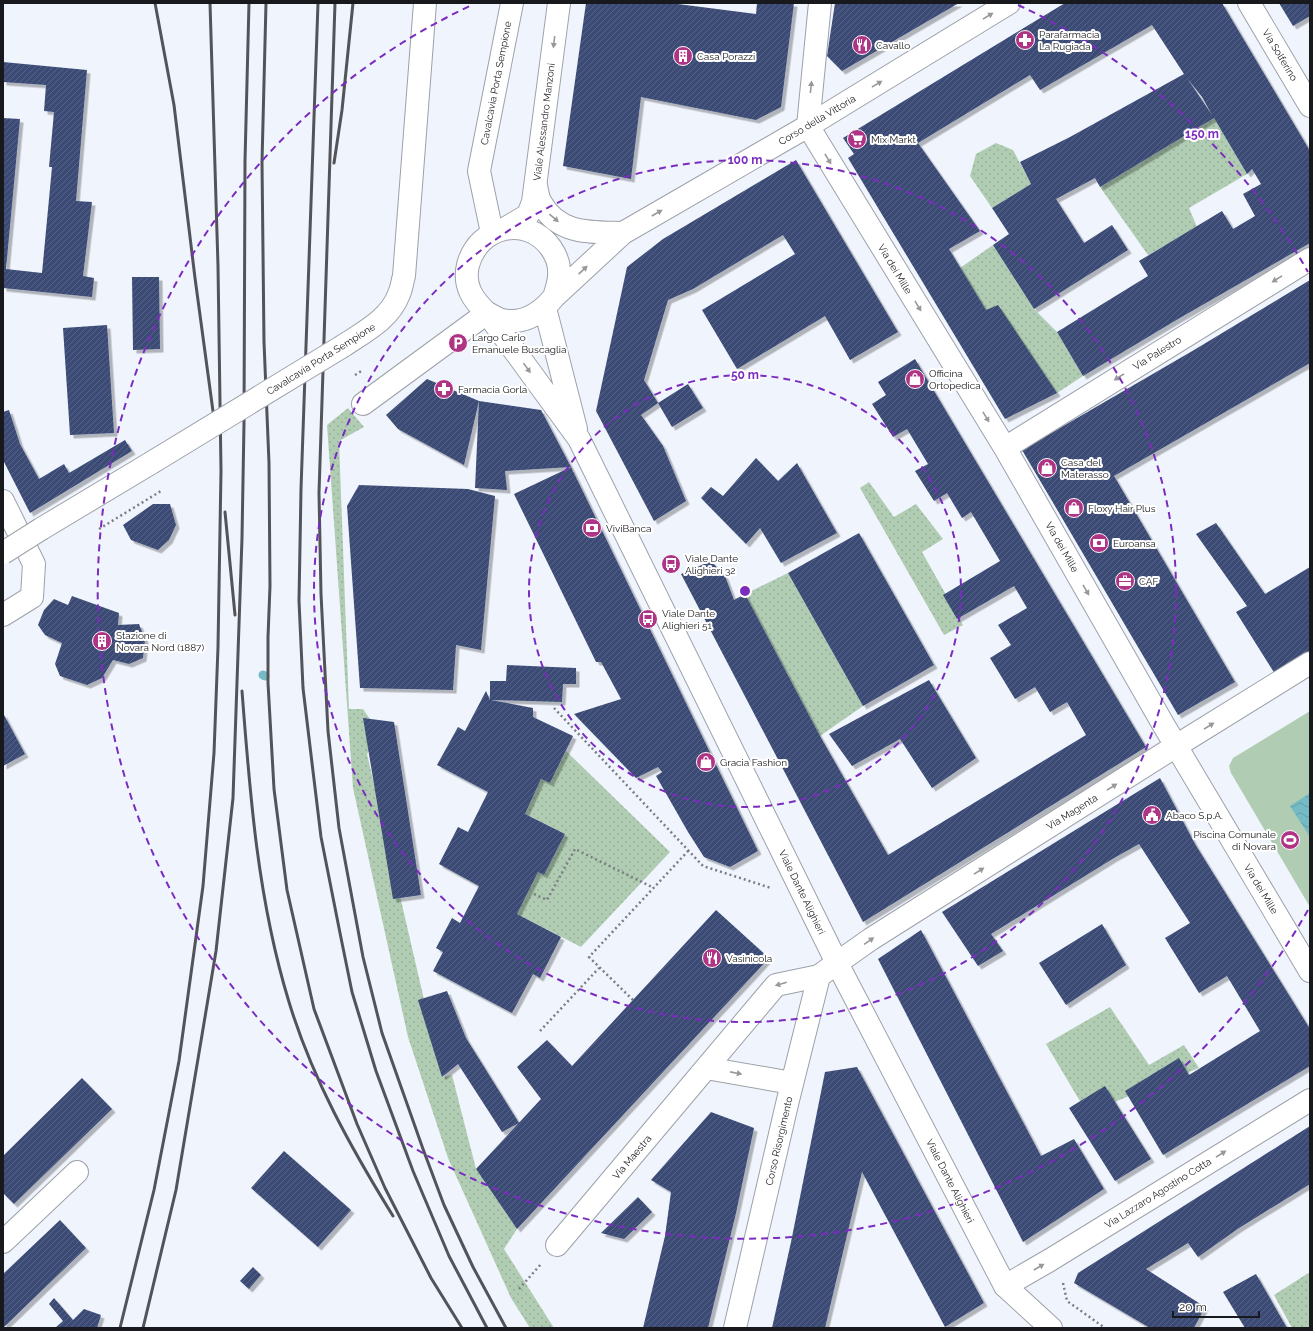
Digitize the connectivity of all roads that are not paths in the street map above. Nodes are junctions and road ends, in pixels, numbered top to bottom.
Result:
1 (425, 3) edge
2 (512, 3) edge
3 (559, 3) edge
4 (820, 3) edge
5 (1009, 3) edge
6 (1249, 3) edge
7 (1310, 106) edge
8 (808, 126) junction
9 (536, 185) junction
10 (499, 231) junction
11 (623, 233) junction
12 (1310, 258) edge
13 (550, 303) junction
14 (487, 313) junction
15 (363, 404) dead end
16 (579, 440) junction
17 (1005, 448) junction
18 (3, 501) edge
19 (3, 553) edge
20 (3, 615) edge
21 (1310, 663) edge
22 (1176, 746) junction
23 (837, 963) junction
24 (1310, 972) edge
25 (819, 976) junction
26 (706, 1068) junction
27 (792, 1083) junction
28 (1310, 1100) edge
29 (77, 1172) dead end
30 (3, 1242) edge
31 (557, 1245) road end
32 (1005, 1286) junction
33 (735, 1328) edge
34 (1051, 1328) edge

1 - 19 main road, Cavalcavia Porta Sempione, bridge
2 - 10 main road, Cavalcavia Porta Sempione
3 -> 9 main road, Viale Alessandro Manzoni
8 -> 4 main road
8 -> 5 main road, Corso della Vittoria
6 - 7 main road, Via Solferino
11 -> 8 main road, Corso della Vittoria
8 -> 17 main road, Via dei Mille
9 - 10 main road, Viale Alessandro Manzoni
9 -> 11 main road
10 - 13 main road
10 - 14 main road
13 -> 11 main road
12 -> 17 main road, Via Palestro
13 - 14 main road
13 - 16 main road
14 - 15 main road
14 -> 16 main road
16 - 23 main road, Viale Dante Alighieri
17 -> 22 main road, Via dei Mille
18 - 20 main road
22 -> 21 main road, Via Magenta
23 -> 22 main road, Via Magenta
22 - 24 main road, Via dei Mille
23 - 25 main road
23 - 32 main road, Viale Dante Alighieri
25 -> 26 main road, Via Maestra
25 - 27 main road, Corso Risorgimento
26 -> 27 main road
26 - 31 main road, Via Maestra
27 - 33 main road, Corso Risorgimento
32 -> 28 main road, Via Lazzaro Agostino Cotta
29 - 30 main road
32 - 34 main road, Viale Dante Alighieri

